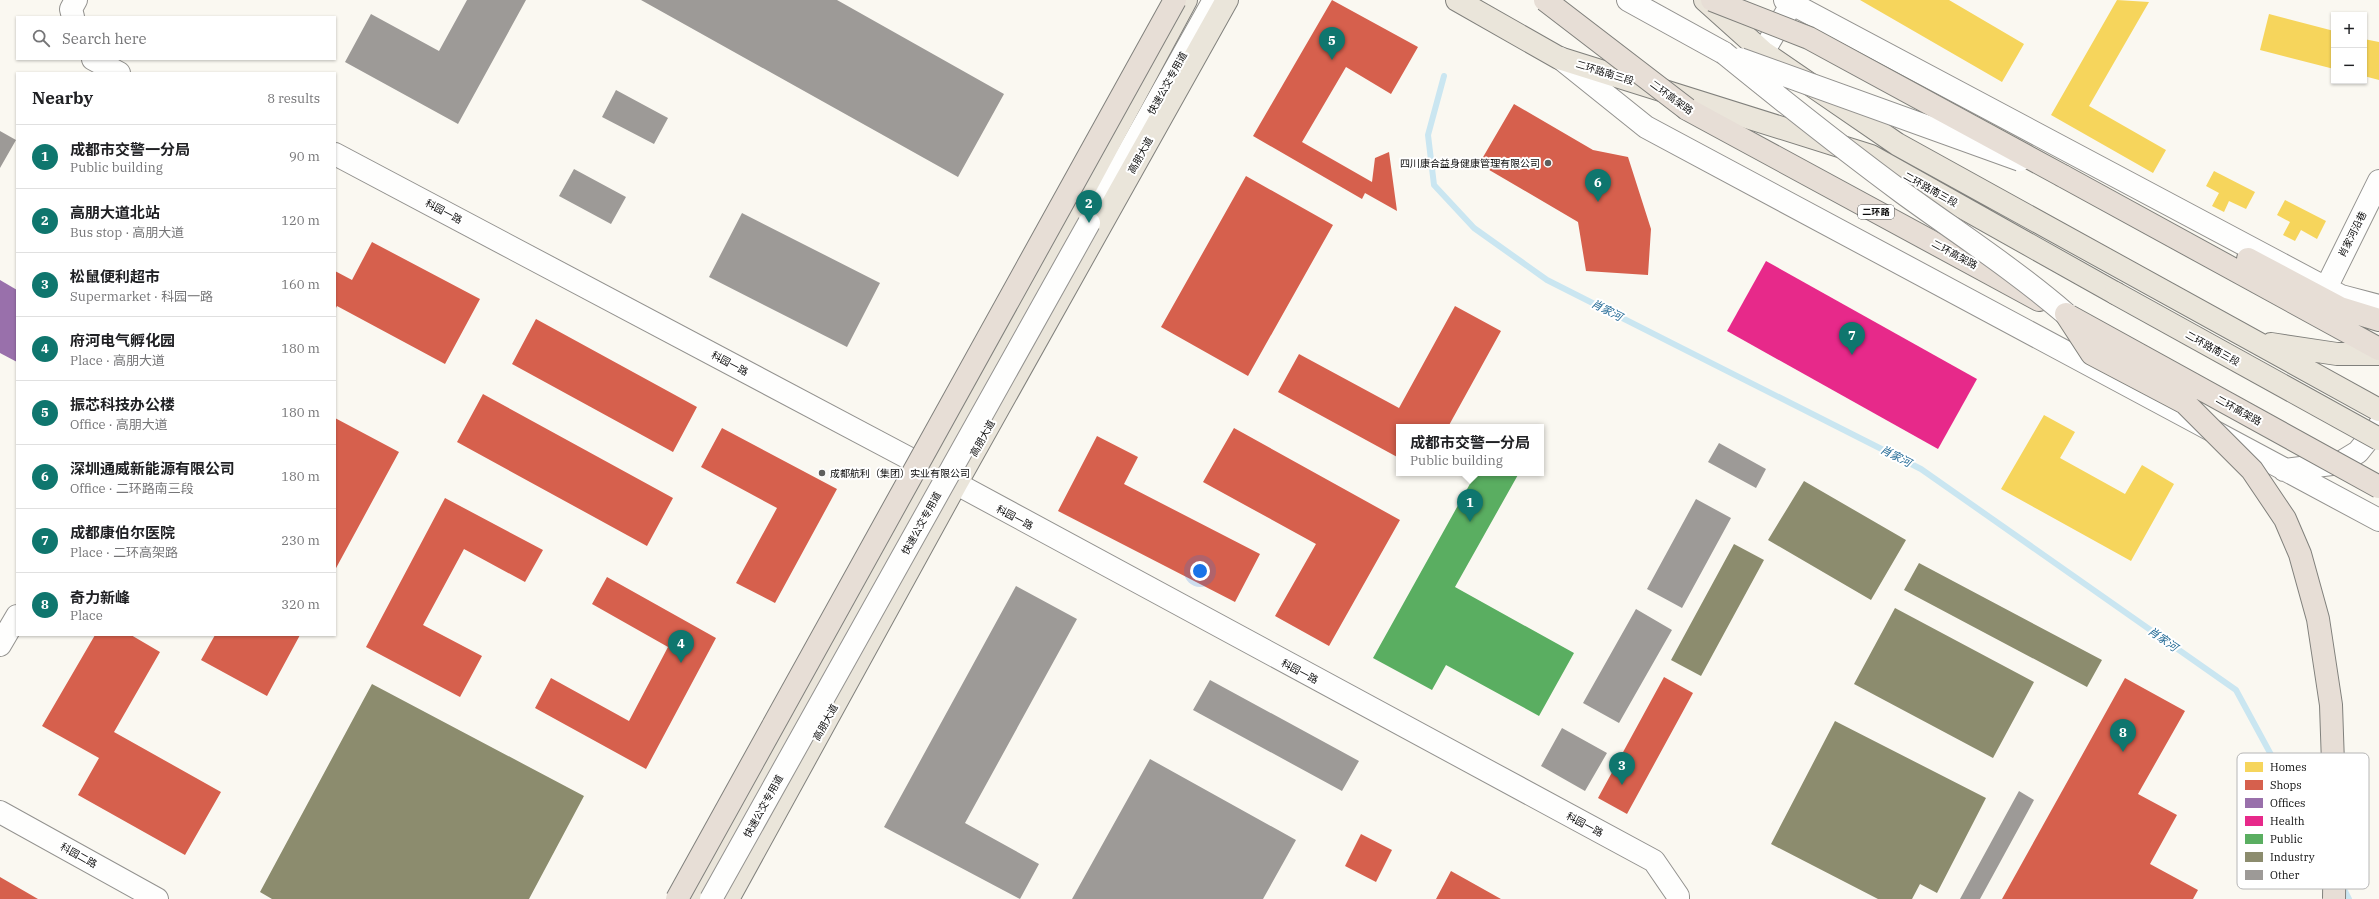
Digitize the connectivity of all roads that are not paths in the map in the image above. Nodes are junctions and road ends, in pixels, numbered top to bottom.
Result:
1 (76, 0) edge
2 (1175, 0) edge
3 (1186, 0) edge
4 (1214, 0) edge
5 (1227, 0) edge
6 (1457, 0) edge
7 (1545, 0) edge
8 (1628, 0) edge
9 (1705, 0) edge
10 (1712, 0) edge
11 (1790, 1) edge
12 (73, 16) edge
13 (1763, 52) junction
14 (1724, 53) junction
15 (1559, 58) junction
16 (95, 60) edge
17 (117, 72) edge
18 (336, 155) edge
19 (2063, 176) junction
20 (2379, 181) edge
21 (2187, 243) junction
22 (2326, 288) junction
23 (2379, 306) edge
24 (2066, 314) junction
25 (2379, 320) edge
26 (2257, 341) junction
27 (2379, 349) edge
28 (2379, 354) edge
29 (2246, 367) junction
30 (2379, 410) edge
31 (2379, 426) edge
32 (2379, 439) edge
33 (2379, 454) edge
34 (2284, 470) junction
35 (933, 471) junction
36 (956, 484) junction
37 (2379, 487) edge
38 (2379, 520) edge
39 (16, 618) edge
40 (0, 645) edge
41 (2333, 753) edge
42 (0, 812) edge
43 (2334, 889) edge
44 (157, 899) edge
45 (677, 899) edge
46 (695, 899) edge
47 (711, 899) edge
48 (728, 899) edge
49 (1678, 899) edge
50 (2334, 899) edge

1 - 12 street
2 - 45 highway, bridge
3 - 35 main road
4 - 47 street, 快速公交专用道, bridge
5 - 36 main road, 高朋大道
6 - 15 main road, 二环路南三段
7 - 24 highway, 二环高架路 / 二环路, bridge
8 - 14 street
9 - 13 main road
10 - 19 highway, bridge
11 - 13 street
11 - 22 street
13 - 26 main road
14 - 19 street, bridge
14 - 24 street, bridge
15 - 29 main road, 二环路南三段, bridge
15 - 34 street
16 - 17 street
18 - 35 street, 科园一路
19 - 21 highway
20 - 22 street, 肖家河沿巷
21 - 25 highway
21 - 27 highway
22 - 23 street
24 - 37 highway, 二环高架路, bridge
24 - 41 highway, bridge
26 - 28 main road
26 - 30 main road
29 - 32 main road, 二环路南三段, bridge
29 - 33 main road, bridge
31 - 34 street
34 - 38 street
35 - 36 street, 科园一路
35 - 46 main road
36 - 48 main road, 高朋大道
36 - 49 street, 科园一路
39 - 40 street
42 - 44 street, 科园二路
43 - 50 highway, bridge

